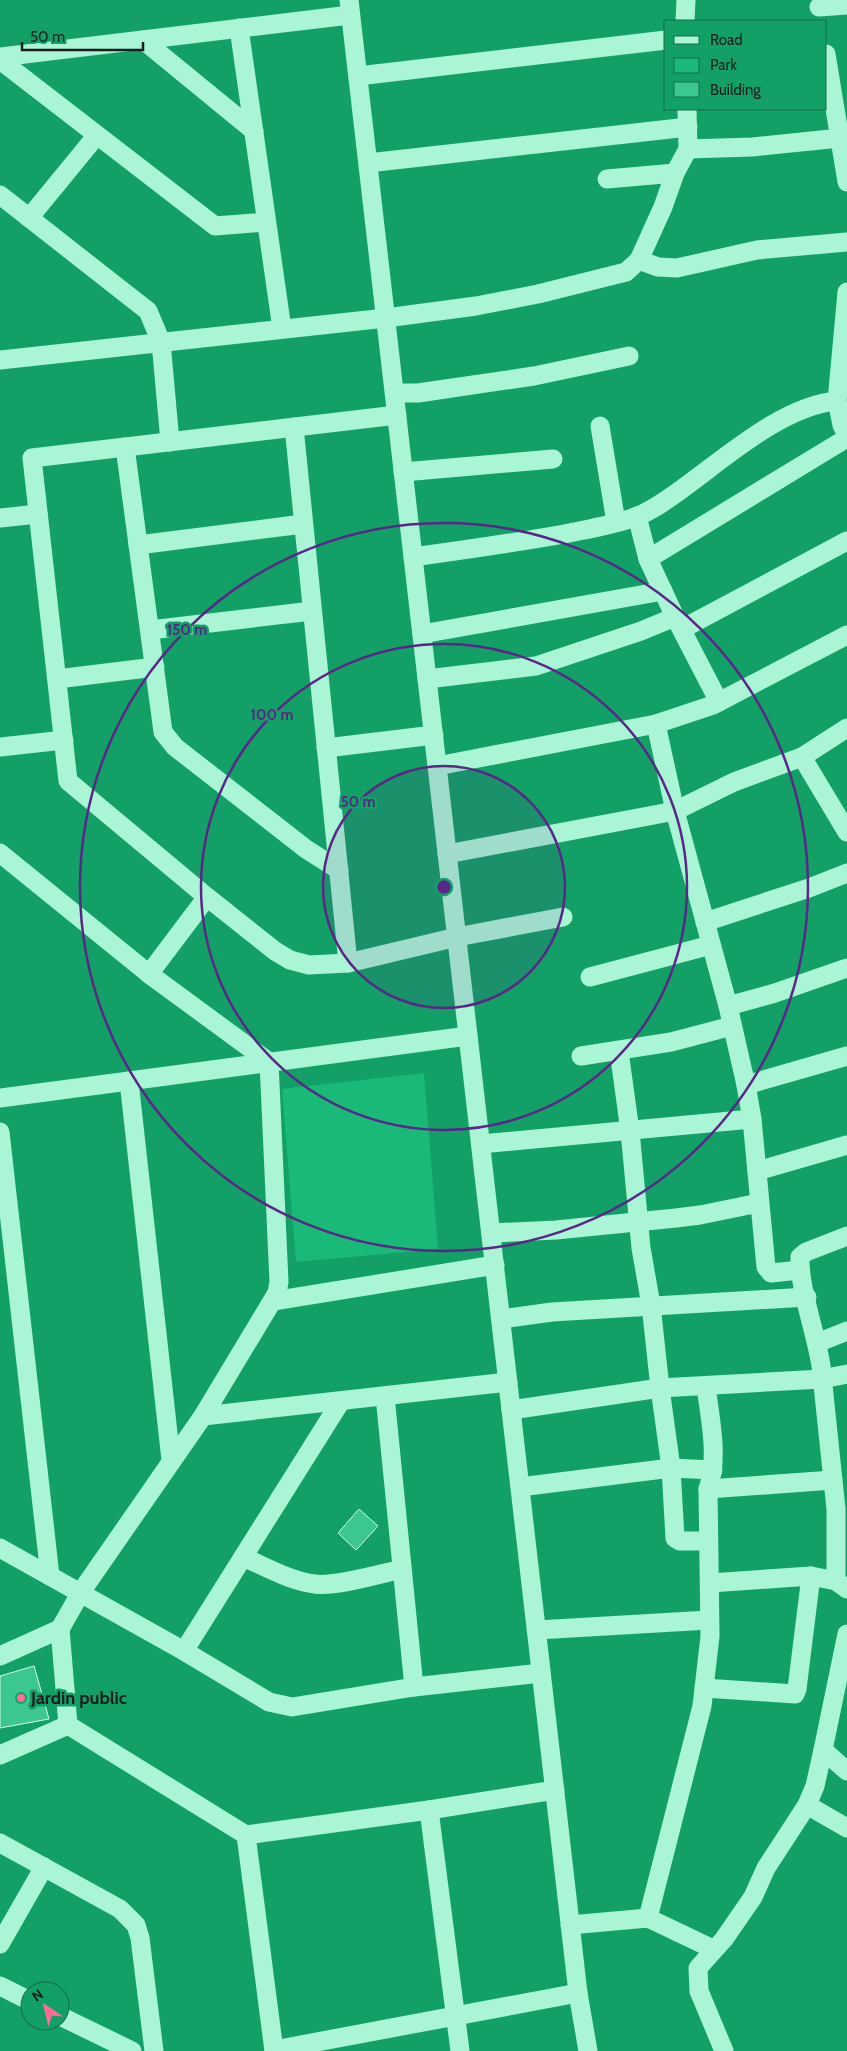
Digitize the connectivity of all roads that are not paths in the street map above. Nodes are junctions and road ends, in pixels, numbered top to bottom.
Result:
1 (686, 0) edge
2 (847, 5) edge
3 (350, 8) edge
4 (820, 9) edge
5 (685, 20) edge
6 (239, 28) junction
7 (143, 40) junction
8 (664, 40) edge
9 (827, 57) edge
10 (0, 58) edge
11 (358, 76) junction
12 (840, 101) edge
13 (688, 118) edge
14 (254, 131) junction
15 (97, 135) junction
16 (840, 138) junction
17 (688, 149) junction
18 (368, 164) junction
19 (675, 173) junction
20 (607, 179) dead end
21 (847, 182) edge
22 (0, 195) edge
23 (29, 218) junction
24 (266, 222) junction
25 (847, 242) edge
26 (639, 260) junction
27 (847, 294) edge
28 (386, 318) junction
29 (282, 329) junction
30 (161, 342) junction
31 (629, 356) dead end
32 (0, 360) edge
33 (395, 393) junction
34 (837, 401) junction
35 (397, 415) junction
36 (600, 426) dead end
37 (294, 427) junction
38 (846, 430) edge
39 (170, 442) junction
40 (125, 447) junction
41 (553, 459) dead end
42 (403, 472) junction
43 (38, 514) junction
44 (637, 516) junction
45 (0, 518) edge
46 (616, 522) junction
47 (303, 524) junction
48 (847, 541) edge
49 (138, 545) junction
50 (413, 557) junction
51 (648, 559) junction
52 (663, 591) junction
53 (312, 611) junction
54 (678, 623) junction
55 (150, 630) junction
56 (422, 634) junction
57 (847, 635) edge
58 (155, 667) junction
59 (427, 678) junction
60 (57, 680) junction
61 (719, 702) junction
62 (656, 724) junction
63 (847, 728) edge
64 (434, 735) junction
65 (64, 740) junction
66 (0, 747) edge
67 (326, 748) junction
68 (802, 757) junction
69 (437, 766) junction
70 (675, 811) junction
71 (846, 828) edge
72 (0, 853) edge
73 (447, 854) junction
74 (339, 870) junction
75 (847, 873) edge
76 (207, 897) junction
77 (563, 917) dead end
78 (704, 922) junction
79 (457, 937) junction
80 (711, 944) junction
81 (348, 963) junction
82 (847, 968) edge
83 (149, 974) junction
84 (590, 977) dead end
85 (728, 1006) junction
86 (732, 1026) junction
87 (468, 1036) junction
88 (619, 1051) junction
89 (581, 1056) dead end
90 (847, 1056) edge
91 (270, 1062) junction
92 (129, 1081) junction
93 (746, 1085) junction
94 (0, 1098) edge
95 (752, 1119) junction
96 (630, 1131) junction
97 (0, 1132) edge
98 (481, 1144) junction
99 (847, 1145) edge
100 (757, 1171) junction
101 (759, 1203) junction
102 (638, 1220) junction
103 (5, 1224) edge
104 (491, 1232) junction
105 (847, 1236) edge
106 (495, 1265) junction
107 (800, 1270) junction
108 (806, 1297) junction
109 (273, 1301) junction
110 (652, 1305) junction
111 (501, 1319) junction
112 (847, 1331) edge
113 (818, 1343) junction
114 (847, 1374) edge
115 (822, 1378) junction
116 (508, 1382) junction
117 (706, 1386) junction
118 (660, 1388) junction
119 (385, 1396) junction
120 (341, 1401) junction
121 (511, 1410) junction
122 (202, 1416) junction
123 (171, 1460) junction
124 (671, 1468) junction
125 (713, 1470) junction
126 (833, 1480) junction
127 (520, 1487) junction
128 (708, 1489) junction
129 (842, 1510) edge
130 (708, 1541) junction
131 (0, 1548) edge
132 (244, 1557) junction
133 (402, 1569) junction
134 (50, 1576) junction
135 (811, 1576) junction
136 (710, 1583) junction
137 (842, 1585) edge
138 (81, 1592) junction
139 (709, 1620) junction
140 (60, 1629) junction
141 (536, 1630) junction
142 (847, 1634) edge
143 (184, 1651) junction
144 (0, 1656) edge
145 (541, 1673) junction
146 (843, 1678) edge
147 (414, 1687) junction
148 (704, 1688) junction
149 (68, 1725) junction
150 (823, 1750) junction
151 (0, 1755) edge
152 (847, 1771) edge
153 (555, 1790) junction
154 (807, 1805) junction
155 (429, 1810) junction
156 (847, 1828) edge
157 (246, 1835) junction
158 (0, 1843) edge
159 (44, 1867) junction
160 (648, 1918) junction
161 (570, 1924) junction
162 (0, 1944) edge
163 (713, 1949) junction
164 (0, 1986) edge
165 (578, 1993) junction
166 (20, 1996) edge
167 (455, 2017) junction
168 (70, 2021) edge
169 (274, 2050) edge
170 (132, 2051) edge
171 (154, 2051) edge
172 (460, 2051) edge
173 (588, 2051) edge
174 (724, 2051) edge

1 - 5 street
2 - 4 street
3 - 6 street
3 - 11 street
6 - 7 street
6 - 14 street
7 - 10 street
7 - 14 street
8 - 11 street
9 - 12 street
10 - 15 street
11 - 18 street
12 - 16 street
13 - 17 street
13 - 18 street
14 - 24 street
15 - 23 street
15 - 24 street
16 - 17 street
16 - 21 street
17 - 19 street
18 - 28 street
19 - 20 street
19 - 26 street
22 - 23 street
23 - 30 street
24 - 29 street
25 - 26 street
26 - 28 street
27 - 34 street
28 - 29 street
28 - 33 street
29 - 30 street
30 - 32 street
30 - 39 street
31 - 33 street
33 - 35 street
34 - 38 street
34 - 44 street
35 - 37 street
35 - 42 street
36 - 46 street
37 - 39 street
37 - 47 street
38 - 51 street
39 - 40 street
40 - 43 street
40 - 49 street
41 - 42 street
42 - 50 street
43 - 45 street
43 - 60 street
44 - 46 street
44 - 51 street
46 - 50 street
47 - 49 street
47 - 53 street
48 - 54 street
49 - 55 street
50 - 56 street
51 - 52 street
52 - 54 street
52 - 56 street
53 - 55 street
53 - 67 street
54 - 59 street
54 - 61 street
55 - 58 street
56 - 59 street
57 - 61 street
58 - 60 street
58 - 74 street
59 - 64 street
60 - 65 street
61 - 62 street
62 - 69 street
62 - 70 street
63 - 68 street
64 - 67 street
64 - 69 street
65 - 66 street
65 - 76 street
67 - 74 street
68 - 70 street
68 - 71 street
69 - 73 street
70 - 73 street
70 - 78 street
72 - 83 street
73 - 79 street
74 - 81 street
75 - 78 street
76 - 81 street
76 - 83 street
77 - 79 street
78 - 80 street
79 - 81 street
79 - 87 street
80 - 84 street
80 - 85 street
82 - 85 street
83 - 91 street
85 - 86 street
86 - 88 street
86 - 93 street
87 - 91 street
87 - 98 street
88 - 89 street
88 - 96 street
90 - 93 street
91 - 92 street
91 - 109 street
92 - 94 street
92 - 123 street
93 - 95 street
95 - 96 street
95 - 100 street
96 - 98 street
96 - 102 street
97 - 103 street
98 - 104 street
99 - 100 street
100 - 101 street
101 - 102 street
101 - 107 street
102 - 104 street
102 - 110 street
103 - 134 street
104 - 106 street
105 - 107 street
106 - 109 street
106 - 111 street
107 - 108 street
108 - 110 street
108 - 113 street
109 - 122 street
110 - 111 street
110 - 118 street
111 - 116 street
112 - 113 street
113 - 115 street
114 - 115 street
115 - 117 street
115 - 126 street
116 - 119 street
116 - 121 street
117 - 118 street
117 - 125 street
118 - 121 street
118 - 124 street
119 - 120 street
119 - 133 street
120 - 122 street
120 - 132 street
121 - 127 street
122 - 123 street
123 - 138 street
124 - 125 street
124 - 127 street
124 - 130 street
125 - 128 street
126 - 128 street
126 - 129 street
127 - 141 street
128 - 130 street
129 - 137 street
130 - 136 street
131 - 134 street
132 - 133 street
132 - 143 street
133 - 147 street
134 - 138 street
135 - 136 street
135 - 137 street
135 - 148 street
136 - 139 street
138 - 140 street
138 - 143 street
139 - 141 street
139 - 148 street
140 - 144 street
140 - 149 street
141 - 145 street
142 - 146 street
143 - 147 street
145 - 147 street
145 - 153 street
146 - 150 street
148 - 160 street
149 - 151 street
149 - 157 street
150 - 152 street
150 - 154 street
153 - 155 street
153 - 161 street
154 - 156 street
154 - 163 street
155 - 157 street
155 - 167 street
157 - 169 street
158 - 159 street
159 - 162 street
159 - 171 street
160 - 161 street
160 - 163 street
161 - 165 street
163 - 174 street
164 - 166 street
165 - 167 street
165 - 173 street
167 - 169 street
167 - 172 street
168 - 170 street

